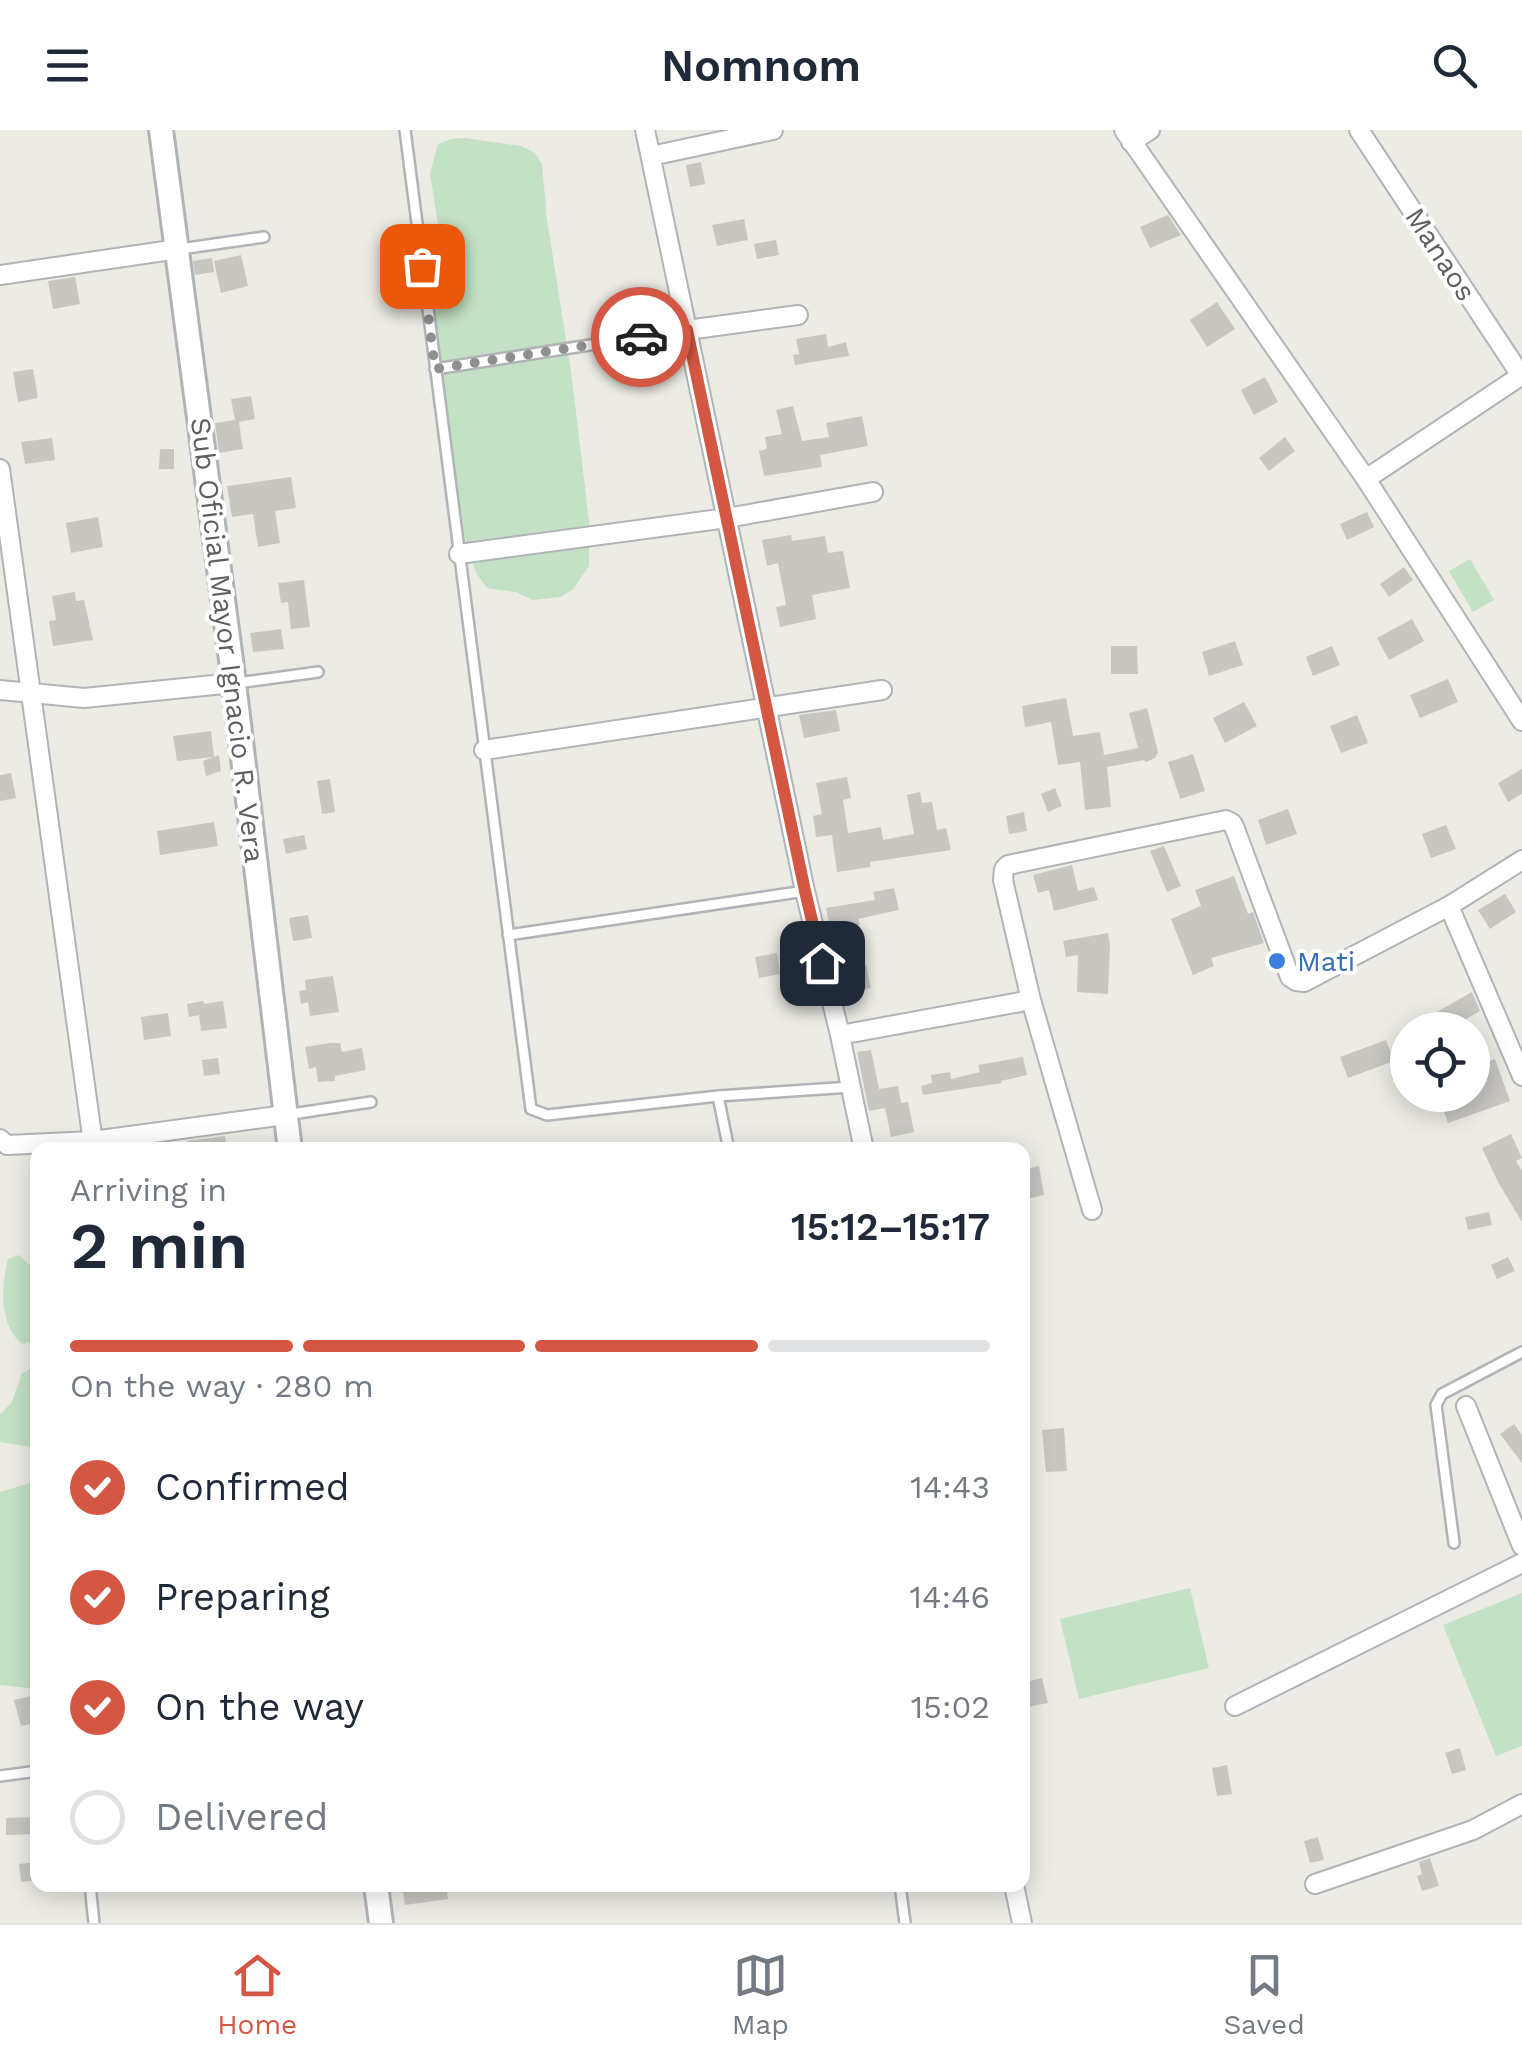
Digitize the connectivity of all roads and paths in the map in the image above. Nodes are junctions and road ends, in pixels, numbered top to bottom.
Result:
1 (161, 130) edge
2 (404, 130) edge
3 (645, 130) edge
4 (773, 130) edge
5 (1150, 130) edge
6 (1360, 130) edge
7 (1127, 136) edge
8 (651, 156) junction
9 (264, 237) dead end
10 (178, 249) junction
11 (0, 276) edge
12 (798, 314) dead end
13 (687, 330) junction
14 (435, 369) junction
15 (1522, 376) edge
16 (0, 469) edge
17 (1366, 479) junction
18 (873, 492) dead end
19 (727, 518) junction
20 (459, 554) junction
21 (318, 672) dead end
22 (234, 683) junction
23 (0, 690) edge
24 (882, 690) dead end
25 (29, 692) junction
26 (766, 707) junction
27 (1522, 721) edge
28 (484, 750) junction
29 (1522, 860) edge
30 (805, 891) junction
31 (1449, 906) junction
32 (508, 935) junction
33 (1032, 1000) junction
34 (840, 1035) junction
35 (1522, 1076) edge
36 (850, 1087) junction
37 (718, 1096) junction
38 (372, 1102) dead end
39 (285, 1115) junction
40 (0, 1139) edge
41 (92, 1142) edge
42 (118, 1142) edge
43 (289, 1142) edge
44 (727, 1142) edge
45 (862, 1142) edge
46 (30, 1145) edge
47 (1092, 1210) dead end
48 (1522, 1352) edge
49 (1466, 1406) dead end
50 (1454, 1543) dead end
51 (1522, 1546) edge
52 (1522, 1563) edge
53 (1235, 1706) dead end
54 (30, 1772) edge
55 (0, 1776) edge
56 (1522, 1804) edge
57 (1315, 1884) dead end
58 (91, 1892) edge
59 (377, 1892) edge
60 (901, 1892) edge
61 (1015, 1892) edge
62 (94, 1923) edge
63 (381, 1923) edge
64 (905, 1923) edge
65 (1022, 1923) edge

1 - 10 street, Sub Oficial Mayor Ignacio R. Vera
2 - 14 lane
3 - 8 street
4 - 8 street
5 - 7 street
6 - 15 street, Manaos
7 - 17 street
8 - 13 street
9 - 10 lane
10 - 11 street
10 - 22 street, Sub Oficial Mayor Ignacio R. Vera
12 - 13 street
13 - 14 lane
13 - 19 street
14 - 20 lane
15 - 17 street
16 - 25 street
17 - 27 street
18 - 19 street
19 - 20 street
19 - 26 street
20 - 28 lane
21 - 22 lane
22 - 25 street
22 - 39 street, Sub Oficial Mayor Ignacio R. Vera
23 - 25 street
24 - 26 street
25 - 41 street
26 - 28 street
26 - 30 street
28 - 32 lane
29 - 31 street
30 - 32 lane
30 - 34 street
31 - 33 street
31 - 35 street
32 - 37 lane
33 - 34 street
33 - 47 street
34 - 36 street
36 - 37 lane
36 - 45 street
37 - 44 lane
38 - 39 lane
39 - 42 street
39 - 43 street, Sub Oficial Mayor Ignacio R. Vera
40 - 46 street
48 - 50 lane
49 - 51 street
52 - 53 street
54 - 55 lane
56 - 57 street
58 - 62 lane
59 - 63 street
60 - 64 lane
61 - 65 street

